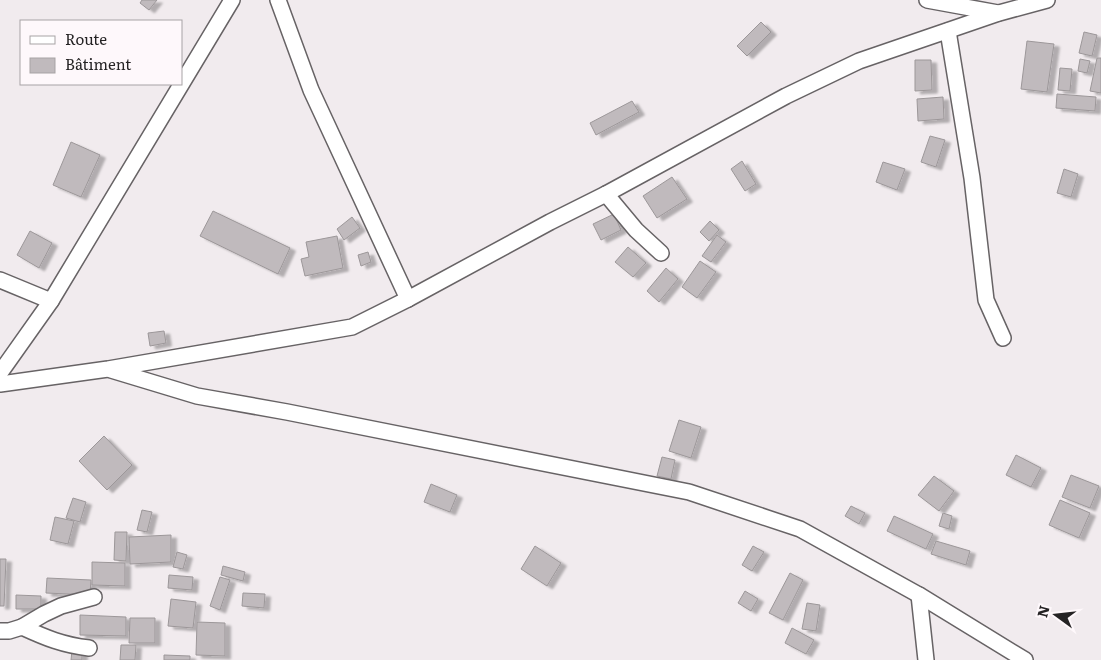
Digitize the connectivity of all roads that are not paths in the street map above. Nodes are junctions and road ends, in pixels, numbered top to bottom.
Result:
1 (232, 0) edge
2 (278, 0) edge
3 (927, 0) edge
4 (1047, 0) edge
5 (999, 13) junction
6 (948, 31) junction
7 (182, 83) edge
8 (181, 85) edge
9 (606, 194) junction
10 (661, 253) dead end
11 (0, 280) edge
12 (408, 299) junction
13 (51, 301) junction
14 (1002, 338) dead end
15 (108, 369) junction
16 (0, 373) edge
17 (0, 384) edge
18 (919, 596) junction
19 (94, 597) dead end
20 (22, 627) junction
21 (0, 631) edge
22 (89, 648) dead end
23 (926, 660) edge
24 (1025, 660) edge

1 - 7 street
2 - 12 street
3 - 5 street
4 - 5 street
5 - 6 street
6 - 9 street
6 - 14 street
8 - 13 street
9 - 10 street
9 - 12 street
11 - 13 street
12 - 15 street
13 - 16 street
15 - 17 street
15 - 18 street
18 - 23 street
18 - 24 street
19 - 20 street
20 - 21 street
20 - 22 street

